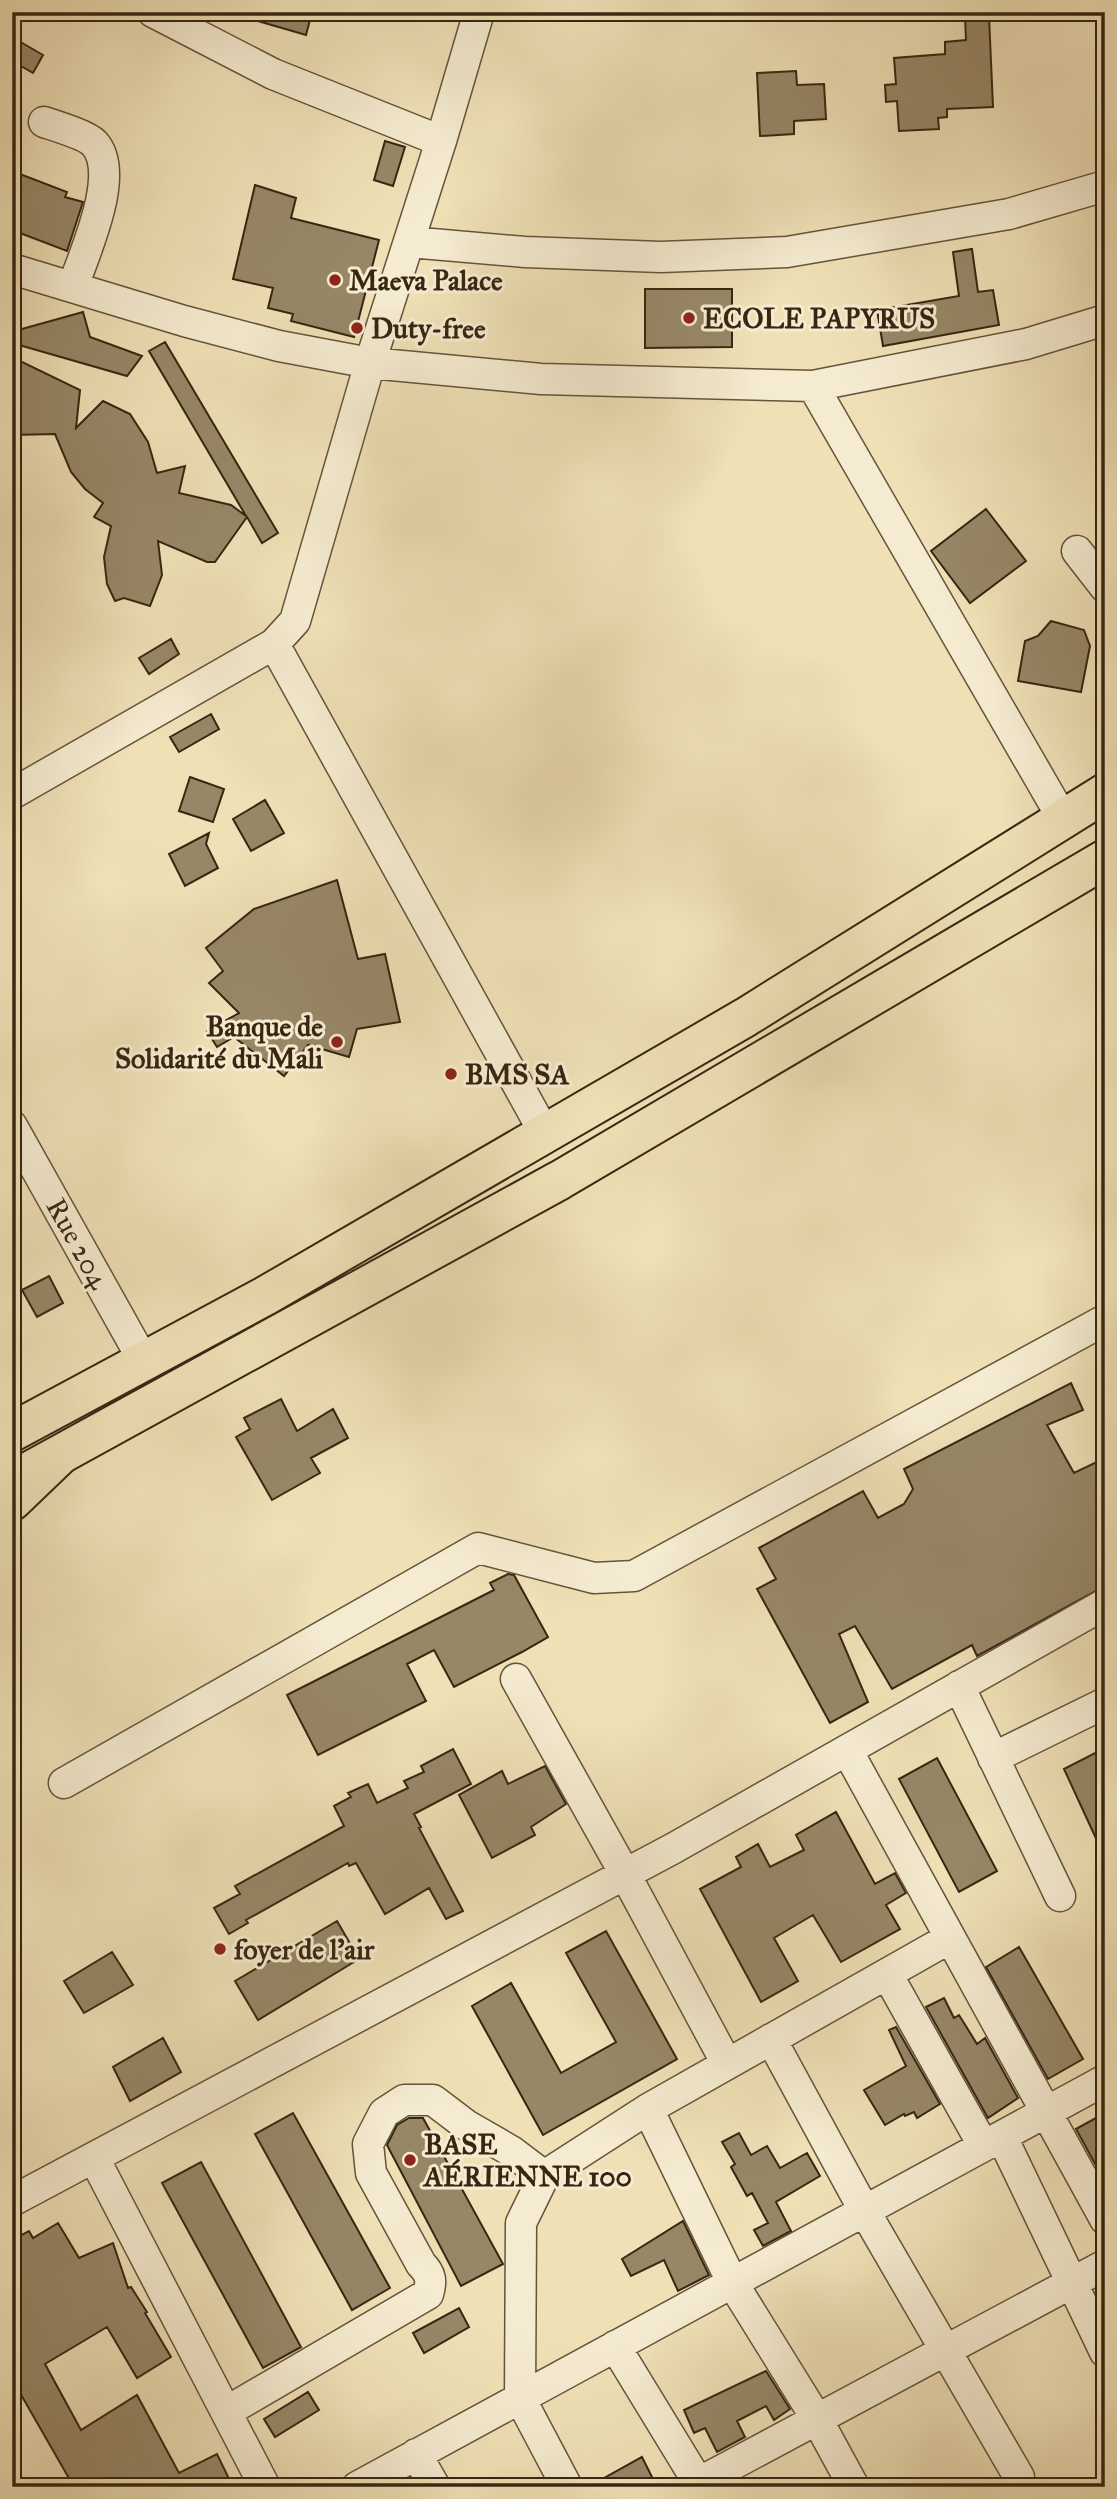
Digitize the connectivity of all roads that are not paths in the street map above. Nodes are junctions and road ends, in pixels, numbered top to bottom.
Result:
1 (153, 12) edge
2 (479, 12) edge
3 (44, 122) dead end
4 (441, 141) junction
5 (1105, 186) edge
6 (409, 242) junction
7 (12, 269) edge
8 (73, 287) junction
9 (1105, 320) edge
10 (370, 363) junction
11 (813, 386) junction
12 (1077, 551) dead end
13 (1105, 587) edge
14 (274, 644) junction
15 (1105, 793) edge
16 (12, 794) edge
17 (1063, 819) junction
18 (1105, 859) edge
19 (12, 1126) edge
20 (544, 1132) junction
21 (1105, 1320) edge
22 (143, 1360) junction
23 (12, 1432) edge
24 (60, 1455) junction
25 (12, 1481) edge
26 (12, 1501) edge
27 (1105, 1604) edge
28 (516, 1678) dead end
29 (959, 1686) junction
30 (1105, 1703) edge
31 (847, 1750) junction
32 (993, 1758) junction
33 (64, 1783) dead end
34 (625, 1874) junction
35 (1060, 1896) dead end
36 (950, 1938) junction
37 (887, 1973) junction
38 (771, 2039) junction
39 (727, 2064) junction
40 (1105, 2080) edge
41 (648, 2109) junction
42 (1045, 2112) junction
43 (992, 2141) junction
44 (94, 2158) junction
45 (544, 2176) junction
46 (12, 2201) edge
47 (864, 2210) junction
48 (1105, 2219) edge
49 (1105, 2265) edge
50 (1071, 2281) junction
51 (732, 2282) junction
52 (615, 2346) junction
53 (946, 2349) junction
54 (1105, 2352) edge
55 (520, 2398) junction
56 (226, 2412) junction
57 (818, 2421) junction
58 (416, 2454) junction
59 (699, 2485) edge
60 (265, 2487) edge
61 (357, 2487) edge
62 (435, 2487) edge
63 (566, 2487) edge
64 (854, 2487) edge
65 (1019, 2487) edge

1 - 4 street
2 - 4 street
3 - 8 street
4 - 6 street
5 - 6 street
6 - 10 street
7 - 8 street
8 - 10 street
9 - 11 street
10 - 11 street
10 - 14 street
11 - 17 street
12 - 13 street
14 - 16 street
14 - 20 street
15 - 17 main road
17 - 20 main road
18 - 24 main road
19 - 22 street, Rue 204
20 - 22 main road
21 - 33 street
22 - 23 main road
24 - 25 main road
24 - 26 main road
27 - 29 street
28 - 34 street
29 - 31 street
29 - 32 street
30 - 32 street
31 - 34 street
31 - 36 street
32 - 35 street
34 - 39 street
34 - 44 street
36 - 37 street
36 - 42 street
37 - 38 street
37 - 43 street
38 - 39 street
38 - 47 street
39 - 41 street
40 - 42 street
41 - 45 street
41 - 51 street
42 - 43 street
42 - 48 street
43 - 47 street
43 - 50 street
44 - 46 street
44 - 56 street
45 - 55 street
45 - 56 street
47 - 51 street
47 - 53 street
49 - 50 street
50 - 53 street
50 - 54 street
51 - 52 street
51 - 57 street
52 - 55 street
52 - 59 street
53 - 57 street
53 - 65 street
55 - 58 street
55 - 63 street
56 - 60 street
57 - 59 street
57 - 64 street
58 - 61 street
58 - 62 street

